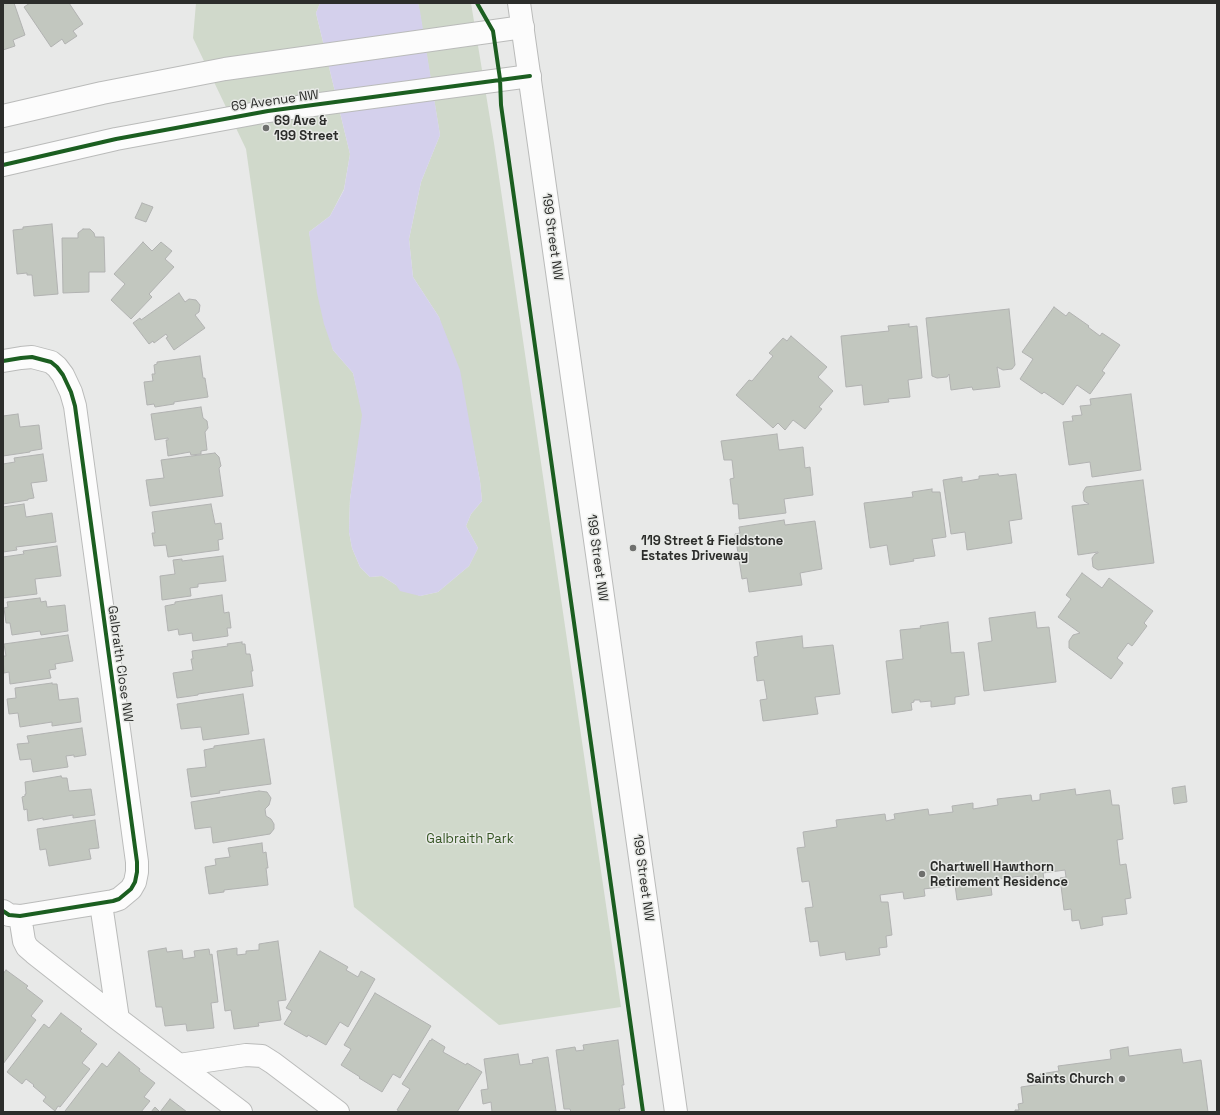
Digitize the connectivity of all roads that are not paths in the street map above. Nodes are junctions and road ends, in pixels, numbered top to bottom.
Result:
1 (519, 3) edge
2 (523, 27) junction
3 (530, 76) junction
4 (3, 116) edge
5 (3, 165) edge
6 (3, 361) edge
7 (101, 904) junction
8 (11, 913) edge
9 (118, 1019) junction
10 (179, 1065) junction
11 (241, 1112) edge
12 (338, 1112) edge
13 (676, 1112) edge

1 - 2 street, 199 Street NW
2 - 3 street, 199 Street NW
2 - 4 street
3 - 5 street, 69 Avenue NW
3 - 13 street, 199 Street NW
6 - 7 street, Galbraith Close NW
7 - 8 street, Galbraith Close NW
7 - 9 street
8 - 9 street
9 - 10 street
10 - 11 street
10 - 12 street

